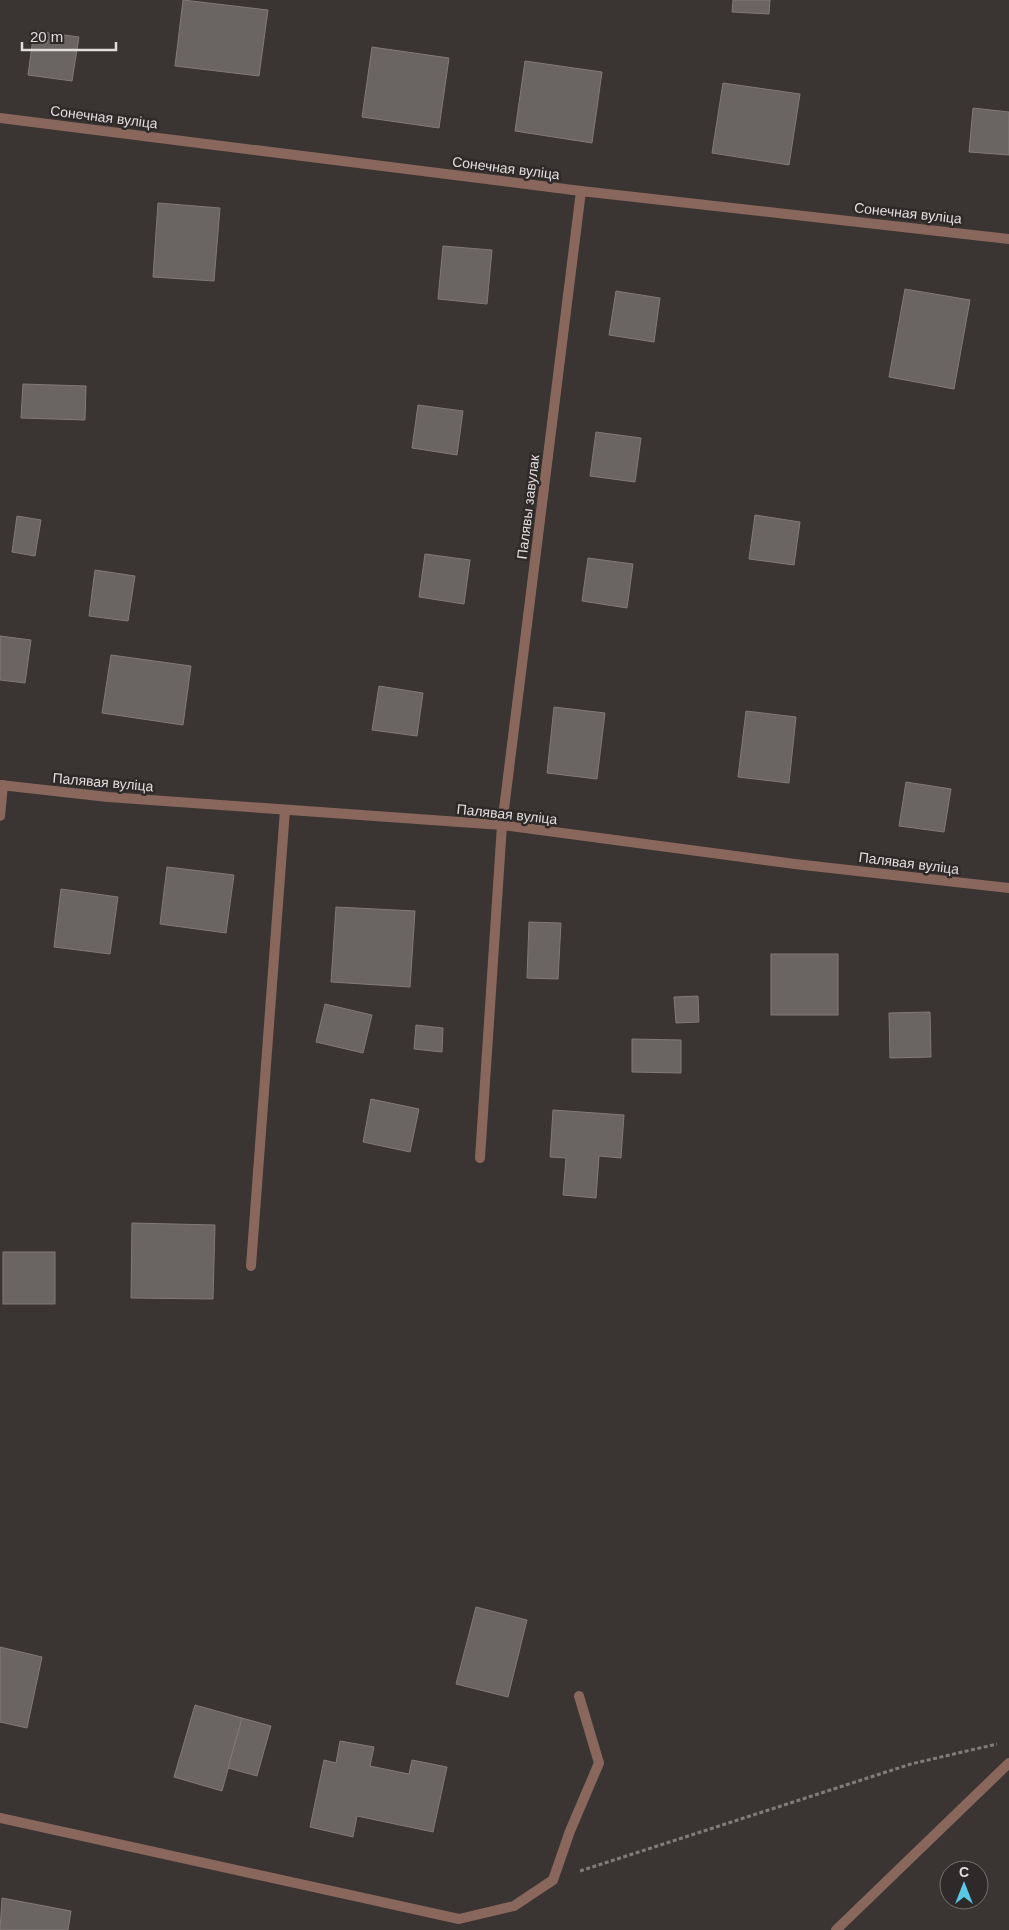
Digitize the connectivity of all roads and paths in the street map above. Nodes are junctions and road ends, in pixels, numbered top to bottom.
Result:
1 (0, 118) edge
2 (581, 191) junction
3 (1009, 238) edge
4 (2, 785) edge
5 (285, 810) junction
6 (0, 816) edge
7 (502, 825) junction
8 (1009, 888) edge
9 (480, 1158) dead end
10 (252, 1266) dead end
11 (579, 1696) dead end
12 (1000, 1744) dead end
13 (1009, 1763) edge
14 (0, 1818) edge
15 (553, 1880) junction
16 (836, 1930) edge

1 - 2 street, Сонечная вуліца
2 - 3 street, Сонечная вуліца
2 - 7 street, Палявы завулак
4 - 5 street, Палявая вуліца
4 - 6 street
5 - 7 street, Палявая вуліца
5 - 10 street
7 - 8 street, Палявая вуліца
7 - 9 street, Палявы завулак
11 - 15 street
12 - 15 path
13 - 16 street
14 - 15 street

